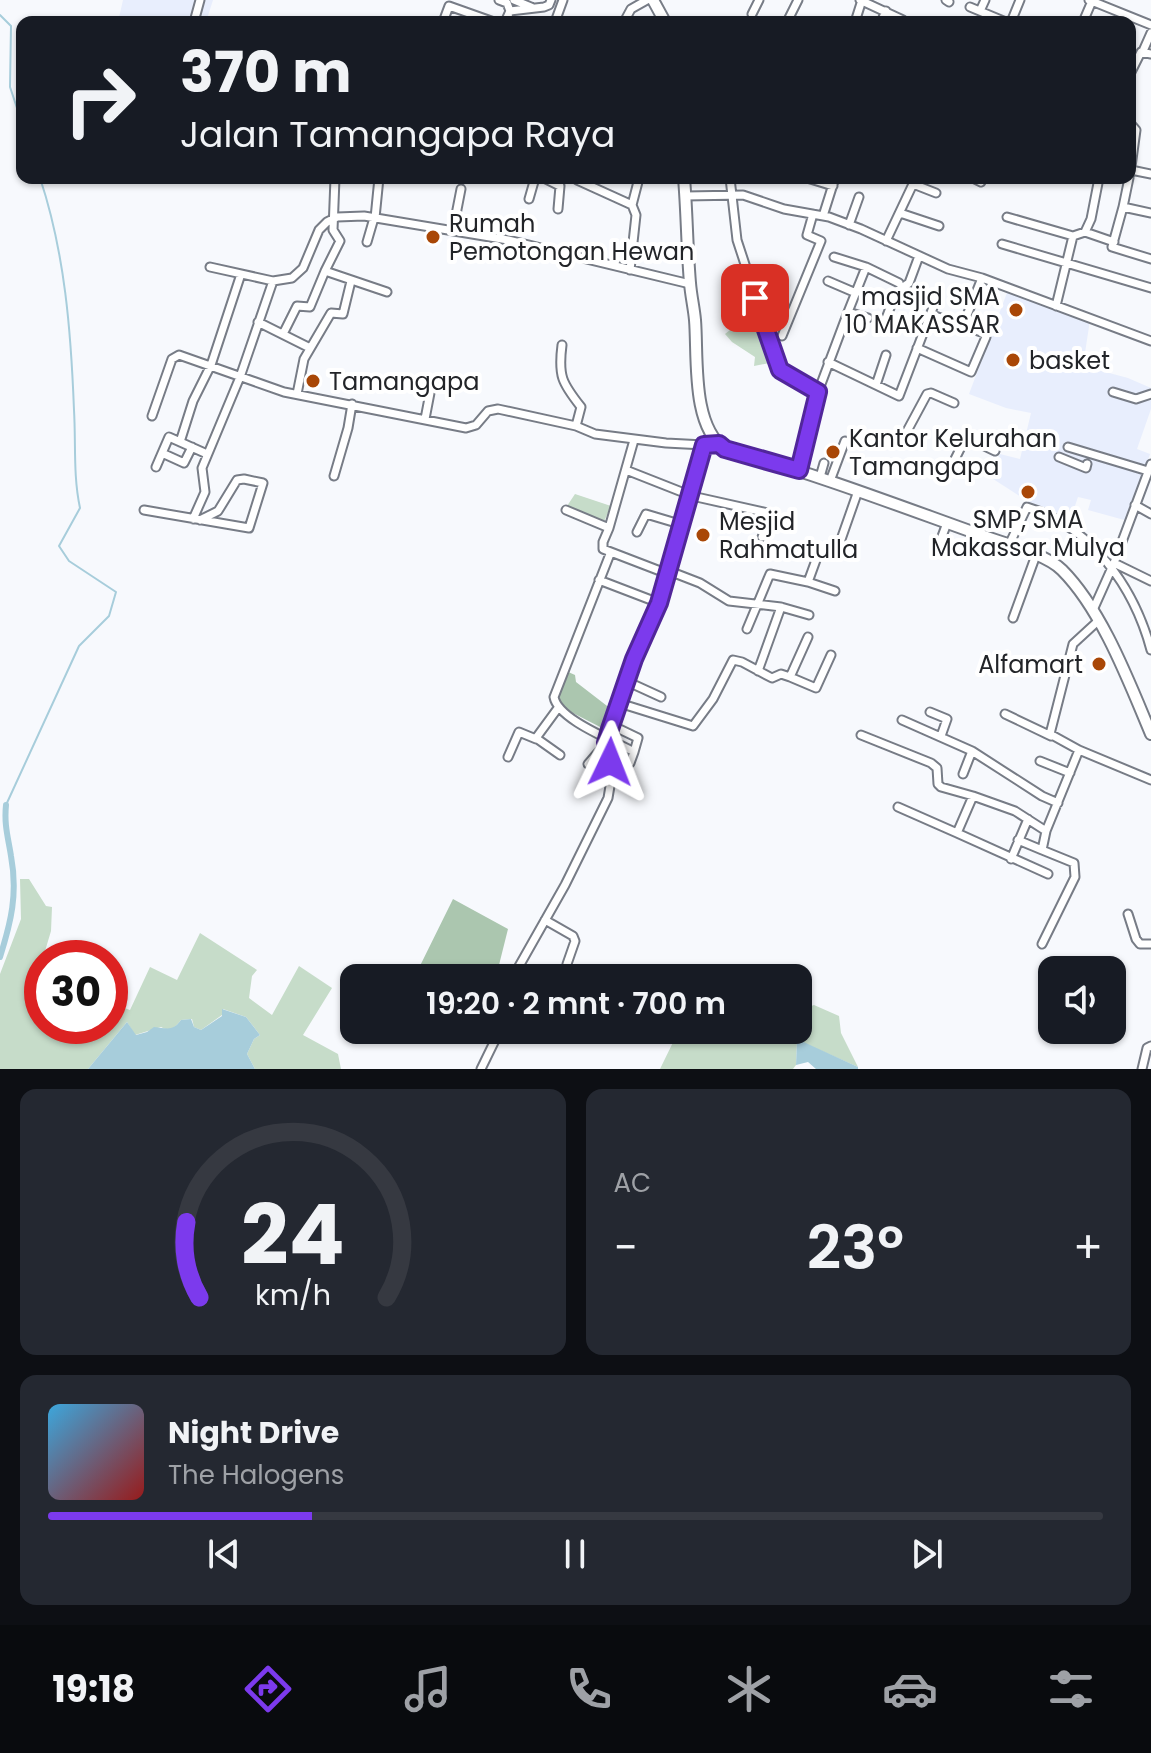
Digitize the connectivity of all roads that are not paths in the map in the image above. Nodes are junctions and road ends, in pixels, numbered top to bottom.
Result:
1 (563, 0) edge
2 (650, 0) edge
3 (759, 0) edge
4 (862, 0) edge
5 (985, 0) edge
6 (1091, 0) edge
7 (550, 2) edge
8 (450, 3) edge
9 (508, 3) edge
10 (970, 7) dead end
11 (886, 11) junction
12 (980, 11) junction
13 (560, 12) junction
14 (752, 14) dead end
15 (480, 16) edge
16 (558, 16) edge
17 (627, 16) edge
18 (884, 16) edge
19 (895, 16) edge
20 (993, 16) edge
21 (1117, 16) edge
22 (1151, 33) edge
23 (1147, 52) edge
24 (334, 184) edge
25 (378, 184) edge
26 (533, 184) edge
27 (556, 184) edge
28 (586, 184) edge
29 (637, 184) edge
30 (684, 184) edge
31 (731, 184) edge
32 (833, 184) edge
33 (914, 184) edge
34 (920, 184) edge
35 (1098, 184) edge
36 (1128, 184) edge
37 (461, 189) dead end
38 (936, 193) dead end
39 (732, 194) junction
40 (685, 196) junction
41 (859, 197) dead end
42 (529, 199) dead end
43 (632, 205) junction
44 (1123, 207) junction
45 (558, 209) dead end
46 (900, 213) junction
47 (1151, 213) edge
48 (813, 214) junction
49 (823, 216) junction
50 (1007, 217) dead end
51 (374, 218) junction
52 (329, 220) junction
53 (849, 225) junction
54 (939, 226) dead end
55 (453, 230) junction
56 (1085, 232) junction
57 (1073, 236) junction
58 (886, 241) junction
59 (367, 242) dead end
60 (1114, 242) junction
61 (1002, 244) dead end
62 (919, 256) junction
63 (834, 257) dead end
64 (1151, 259) edge
65 (1065, 264) junction
66 (210, 267) dead end
67 (866, 267) junction
68 (630, 270) junction
69 (325, 271) junction
70 (241, 274) junction
71 (982, 278) junction
72 (273, 281) junction
73 (351, 281) junction
74 (828, 281) dead end
75 (899, 283) dead end
76 (690, 284) junction
77 (1151, 288) edge
78 (753, 291) junction
79 (387, 292) dead end
80 (733, 293) dead end
81 (856, 293) junction
82 (937, 297) dead end
83 (1056, 306) junction
84 (848, 312) junction
85 (932, 315) junction
86 (868, 318) dead end
87 (258, 322) junction
88 (963, 325) junction
89 (882, 329) dead end
90 (283, 334) junction
91 (782, 336) dead end
92 (1151, 341) edge
93 (562, 345) dead end
94 (310, 348) junction
95 (917, 348) junction
96 (886, 355) dead end
97 (828, 362) junction
98 (211, 365) junction
99 (240, 377) junction
100 (876, 385) junction
101 (818, 392) junction
102 (1113, 392) dead end
103 (430, 393) dead end
104 (297, 394) junction
105 (1151, 394) edge
106 (954, 403) dead end
107 (352, 404) junction
108 (152, 416) dead end
109 (425, 419) junction
110 (576, 426) junction
111 (906, 433) dead end
112 (634, 440) junction
113 (845, 441) dead end
114 (180, 442) junction
115 (719, 444) junction
116 (704, 445) junction
117 (192, 447) junction
118 (1068, 447) dead end
119 (995, 451) dead end
120 (162, 453) junction
121 (207, 454) junction
122 (1059, 457) dead end
123 (954, 461) dead end
124 (1118, 462) junction
125 (824, 463) dead end
126 (1087, 464) dead end
127 (156, 467) dead end
128 (1149, 468) edge
129 (626, 470) junction
130 (799, 470) junction
131 (1112, 472) dead end
132 (334, 476) dead end
133 (825, 479) junction
134 (858, 491) junction
135 (692, 496) junction
136 (1135, 505) junction
137 (144, 510) dead end
138 (566, 510) dead end
139 (1151, 514) edge
140 (196, 520) junction
141 (947, 523) junction
142 (683, 525) junction
143 (609, 528) junction
144 (637, 532) dead end
145 (762, 537) dead end
146 (941, 539) dead end
147 (1009, 545) junction
148 (610, 554) junction
149 (1036, 555) junction
150 (1113, 565) junction
151 (668, 573) junction
152 (599, 580) junction
153 (1151, 581) edge
154 (808, 582) junction
155 (835, 591) dead end
156 (659, 603) junction
157 (758, 604) junction
158 (781, 607) junction
159 (809, 615) dead end
160 (1095, 616) junction
161 (1013, 618) dead end
162 (747, 629) dead end
163 (808, 637) dead end
164 (1151, 650) edge
165 (831, 655) dead end
166 (758, 671) junction
167 (790, 677) junction
168 (626, 681) junction
169 (661, 697) dead end
170 (619, 703) junction
171 (558, 708) junction
172 (930, 712) dead end
173 (1005, 714) dead end
174 (902, 720) dead end
175 (1149, 722) edge
176 (611, 725) junction
177 (861, 735) dead end
178 (941, 736) junction
179 (1051, 736) junction
180 (536, 739) junction
181 (607, 741) junction
182 (1079, 750) junction
183 (972, 751) junction
184 (634, 752) junction
185 (560, 755) dead end
186 (508, 757) dead end
187 (1040, 761) dead end
188 (630, 763) dead end
189 (588, 764) dead end
190 (1070, 773) junction
191 (963, 774) dead end
192 (1151, 780) edge
193 (973, 796) junction
194 (1058, 803) junction
195 (898, 807) dead end
196 (1028, 819) junction
197 (1046, 831) junction
198 (957, 833) junction
199 (1018, 840) junction
200 (1042, 850) junction
201 (1011, 859) junction
202 (1048, 874) dead end
203 (1128, 914) dead end
204 (545, 920) junction
205 (1042, 944) dead end
206 (1151, 944) edge
207 (520, 964) edge
208 (567, 964) dead end
209 (493, 1044) edge
210 (1151, 1046) edge
211 (481, 1069) edge
212 (1142, 1069) edge

1 - 13 street
2 - 17 street
3 - 14 street
4 - 11 street
5 - 12 street
6 - 21 street
7 - 9 street
7 - 13 street
8 - 15 street
10 - 12 street
11 - 18 street
11 - 19 street
12 - 20 street
13 - 16 street
22 - 23 street
24 - 52 street
25 - 51 street
26 - 42 street
27 - 45 street
28 - 43 street
29 - 43 street
30 - 40 main road
31 - 39 street
32 - 49 street
33 - 46 street
34 - 38 street
35 - 56 street
36 - 44 street
37 - 55 street
39 - 40 street
39 - 48 street
39 - 78 street
40 - 76 main road
41 - 53 street
43 - 68 street
44 - 47 street
44 - 60 street
46 - 54 street
46 - 58 street
48 - 49 street
48 - 91 street
49 - 53 street
50 - 57 street
51 - 52 street
51 - 55 street
51 - 59 street
52 - 69 street
52 - 72 street
53 - 58 street
55 - 68 street
56 - 57 street
56 - 60 street
57 - 65 street
58 - 62 street
60 - 64 street
61 - 65 street
62 - 71 street
62 - 89 street
63 - 67 street
65 - 77 street
65 - 83 street
66 - 70 street
67 - 75 street
67 - 81 street
68 - 76 street
69 - 73 street
69 - 90 street
70 - 72 street
70 - 98 street
71 - 83 street
71 - 88 street
72 - 87 street
73 - 79 street
73 - 94 street
74 - 81 street
76 - 115 main road
78 - 80 street
78 - 101 street
81 - 84 street
82 - 85 street
83 - 92 street
84 - 86 street
84 - 97 street
85 - 88 street
85 - 95 street
87 - 90 street
87 - 99 street
88 - 95 street
90 - 94 street
93 - 110 street
94 - 104 street
95 - 100 street
96 - 100 street
97 - 100 street
97 - 101 street
98 - 99 street
98 - 108 street
98 - 114 street
99 - 104 street
99 - 121 street
101 - 130 street
102 - 105 street
103 - 109 street
104 - 107 street
106 - 111 street
107 - 109 street
107 - 132 street
109 - 110 street
110 - 112 street
112 - 116 street
112 - 129 street
113 - 133 street
114 - 117 street
114 - 120 street
115 - 116 street
115 - 130 main road
116 - 135 street
117 - 120 street
117 - 121 street
118 - 124 street
119 - 123 street
120 - 127 street
121 - 140 street
122 - 126 street
124 - 128 street
124 - 131 street
125 - 133 street
128 - 136 street
129 - 135 street
129 - 143 street
130 - 133 main road
133 - 134 main road
134 - 141 main road
134 - 154 street
135 - 142 street
135 - 145 street
136 - 139 street
136 - 150 street
137 - 140 street
138 - 143 street
140 - 140 street
141 - 146 street
141 - 147 main road
142 - 144 street
142 - 151 street
143 - 148 street
147 - 149 main road
147 - 150 street
148 - 151 street
148 - 152 street
149 - 160 main road
149 - 161 street
150 - 153 street
150 - 160 street
150 - 164 street
151 - 156 street
151 - 157 street
152 - 156 street
152 - 171 street
154 - 155 street
154 - 157 street
156 - 168 street
157 - 158 street
157 - 162 street
158 - 159 street
158 - 166 street
160 - 175 main road
160 - 179 street
163 - 167 street
165 - 167 street
166 - 167 street
166 - 170 street
168 - 169 street
168 - 170 street
170 - 176 street
171 - 180 street
171 - 181 street
172 - 178 street
173 - 179 street
174 - 178 street
176 - 181 street
176 - 184 street
177 - 193 street
178 - 183 street
179 - 182 street
180 - 185 street
180 - 186 street
181 - 184 street
181 - 189 street
181 - 204 street
182 - 190 street
182 - 192 street
183 - 191 street
183 - 194 street
184 - 188 street
187 - 190 street
190 - 194 street
193 - 196 street
193 - 198 street
194 - 197 street
195 - 198 street
196 - 197 street
196 - 199 street
197 - 200 street
198 - 201 street
199 - 200 street
199 - 201 street
200 - 205 street
201 - 202 street
203 - 206 street
204 - 207 street
204 - 208 street
209 - 211 street
210 - 212 street

